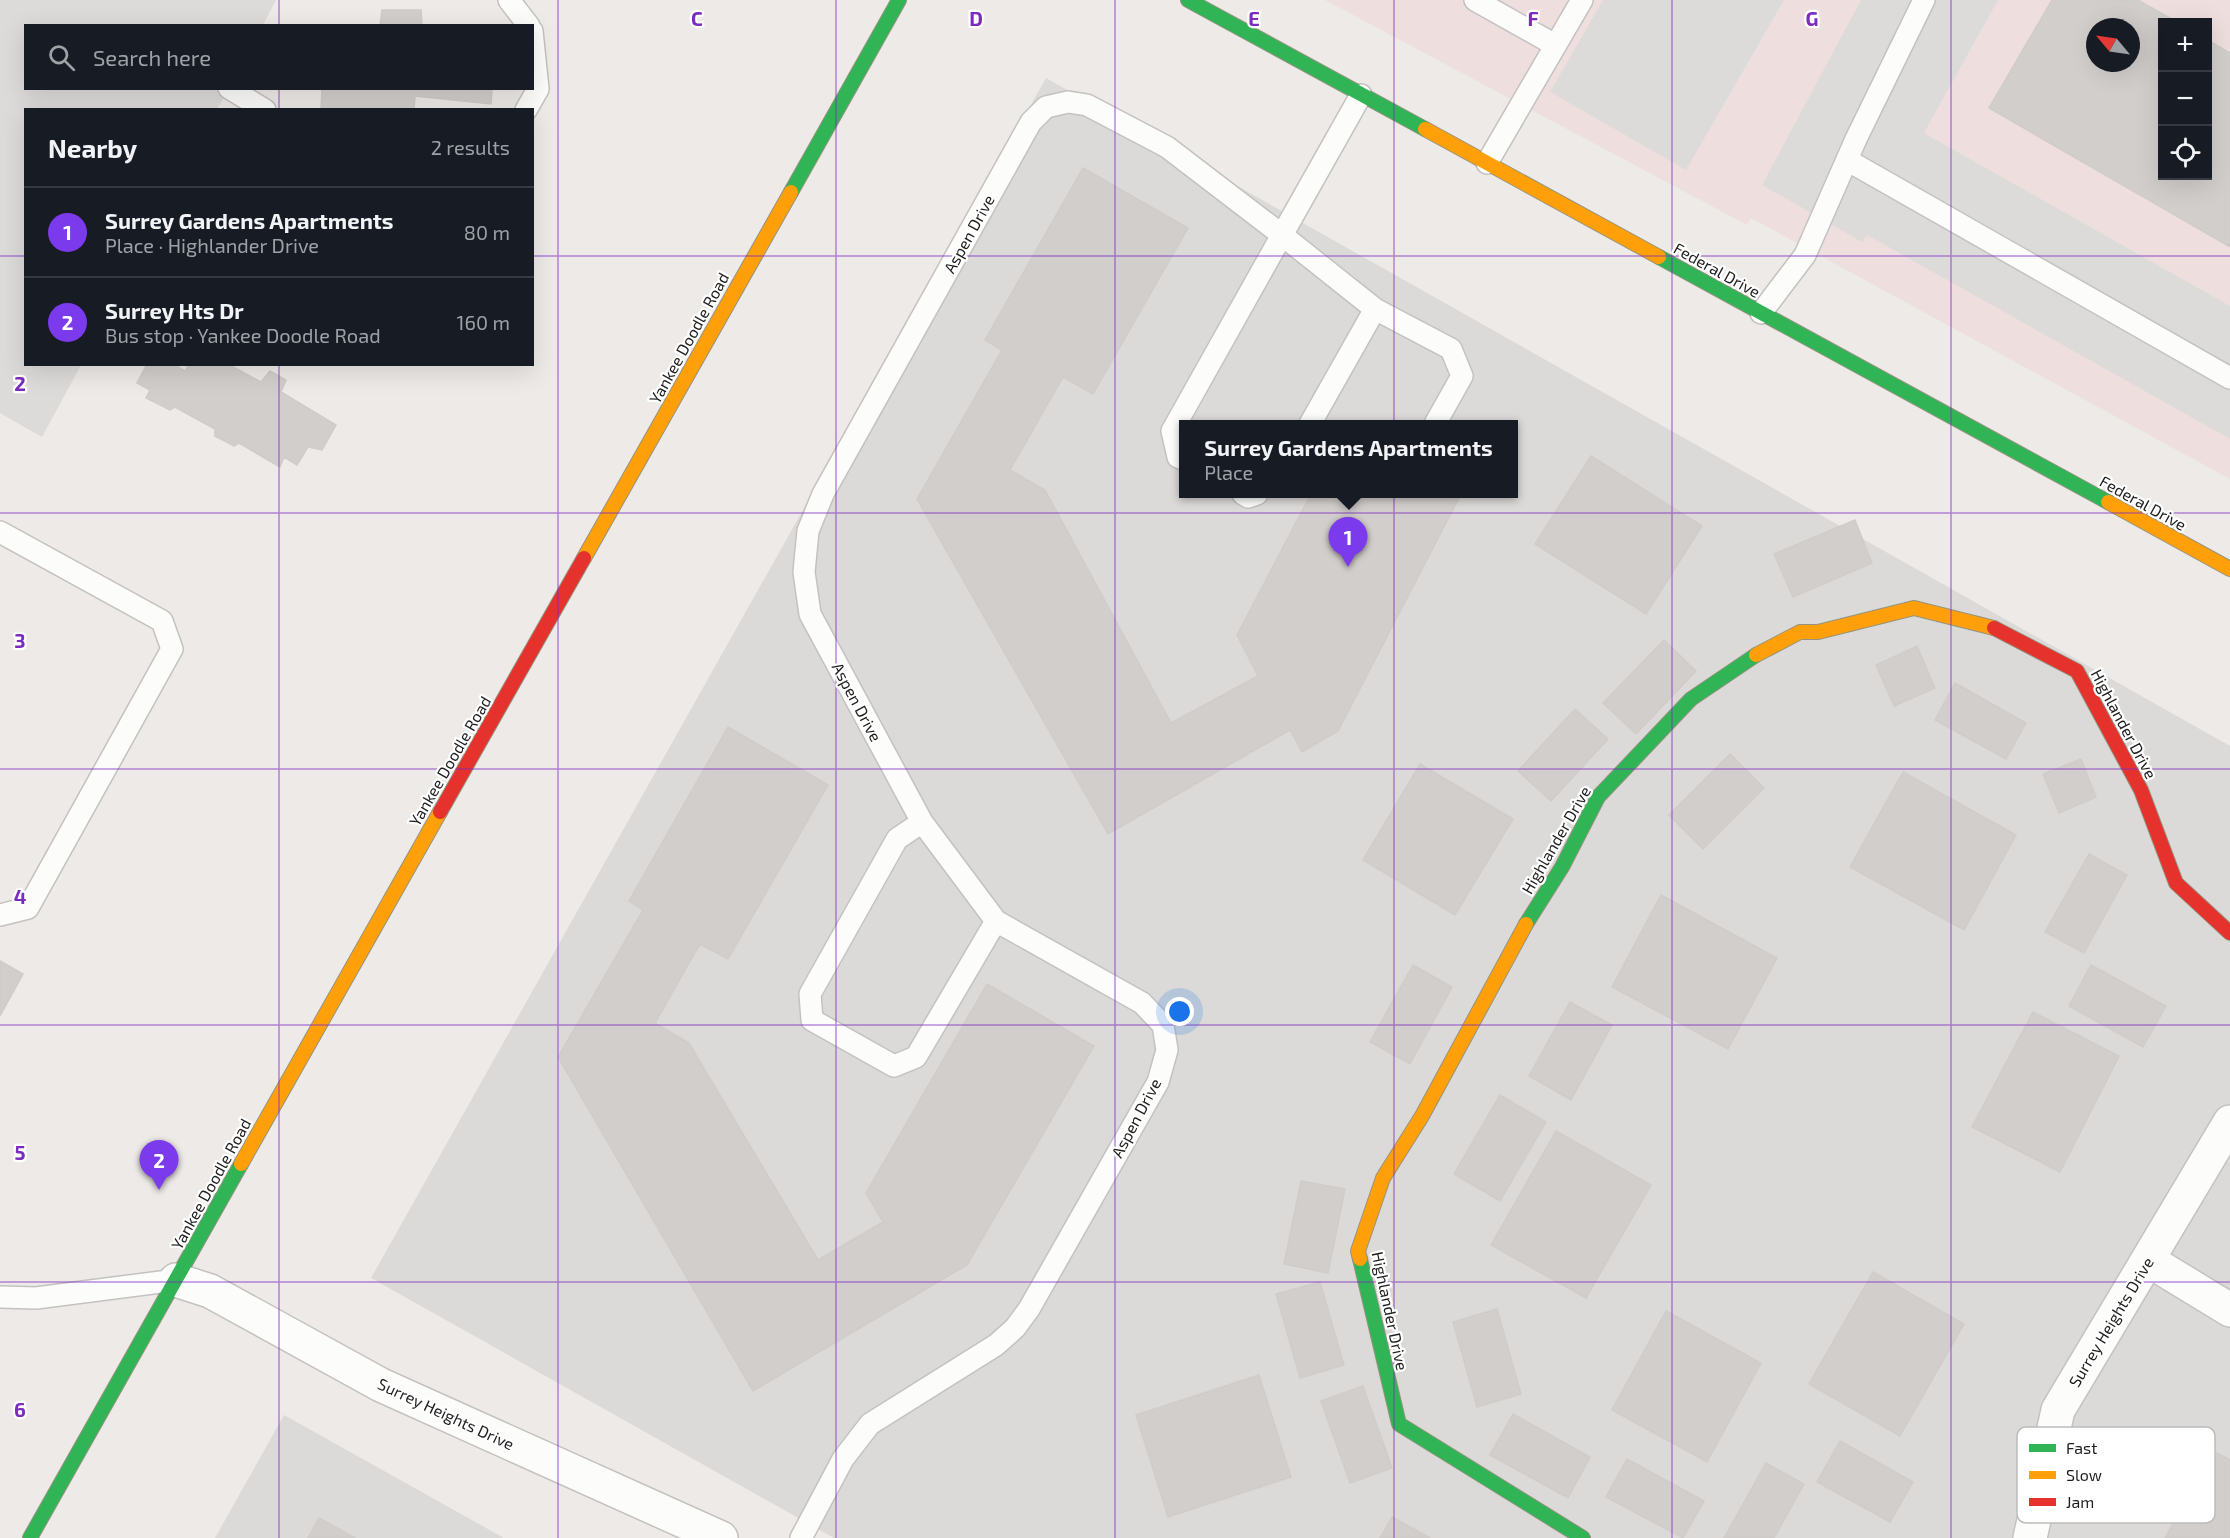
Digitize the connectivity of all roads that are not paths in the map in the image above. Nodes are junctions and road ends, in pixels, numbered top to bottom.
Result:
1 (509, 0) edge
2 (899, 0) edge
3 (1188, 0) edge
4 (1475, 0) edge
5 (1582, 0) edge
6 (1924, 0) edge
7 (527, 24) edge
8 (1555, 45) junction
9 (534, 50) edge
10 (233, 90) edge
11 (1361, 95) junction
12 (262, 108) edge
13 (527, 108) edge
14 (1847, 160) junction
15 (1487, 163) junction
16 (1282, 235) junction
17 (1375, 309) junction
18 (1761, 313) junction
19 (2230, 378) edge
20 (1312, 420) edge
21 (1437, 420) edge
22 (1179, 457) edge
23 (0, 532) edge
24 (2230, 569) edge
25 (922, 822) junction
26 (0, 915) edge
27 (996, 921) junction
28 (2230, 933) edge
29 (2230, 1122) edge
30 (2148, 1260) junction
31 (176, 1280) junction
32 (0, 1297) edge
33 (2230, 1310) edge
34 (2054, 1427) edge
35 (2033, 1523) edge
36 (30, 1538) edge
37 (721, 1538) edge
38 (801, 1538) edge
39 (1583, 1538) edge
40 (2030, 1538) edge

1 - 7 lane
2 - 31 street, Yankee Doodle Road
3 - 11 street, Federal Drive
4 - 8 lane
5 - 8 lane
6 - 14 lane
8 - 15 lane
9 - 13 lane
10 - 12 lane
11 - 15 street, Federal Drive
11 - 16 lane
14 - 18 lane
14 - 19 lane
15 - 18 street, Federal Drive
16 - 17 lane, Aspen Drive
16 - 22 lane
16 - 25 lane, Aspen Drive
17 - 20 lane
17 - 21 lane, Aspen Drive
18 - 24 street, Federal Drive
23 - 26 lane
25 - 27 lane, Aspen Drive
25 - 27 lane
27 - 38 lane, Aspen Drive
28 - 39 street, Highlander Drive
29 - 30 street, Surrey Heights Drive
30 - 33 street
30 - 34 street, Surrey Heights Drive
31 - 32 lane
31 - 36 street, Yankee Doodle Road
31 - 37 street, Surrey Heights Drive
35 - 40 street, Surrey Heights Drive

